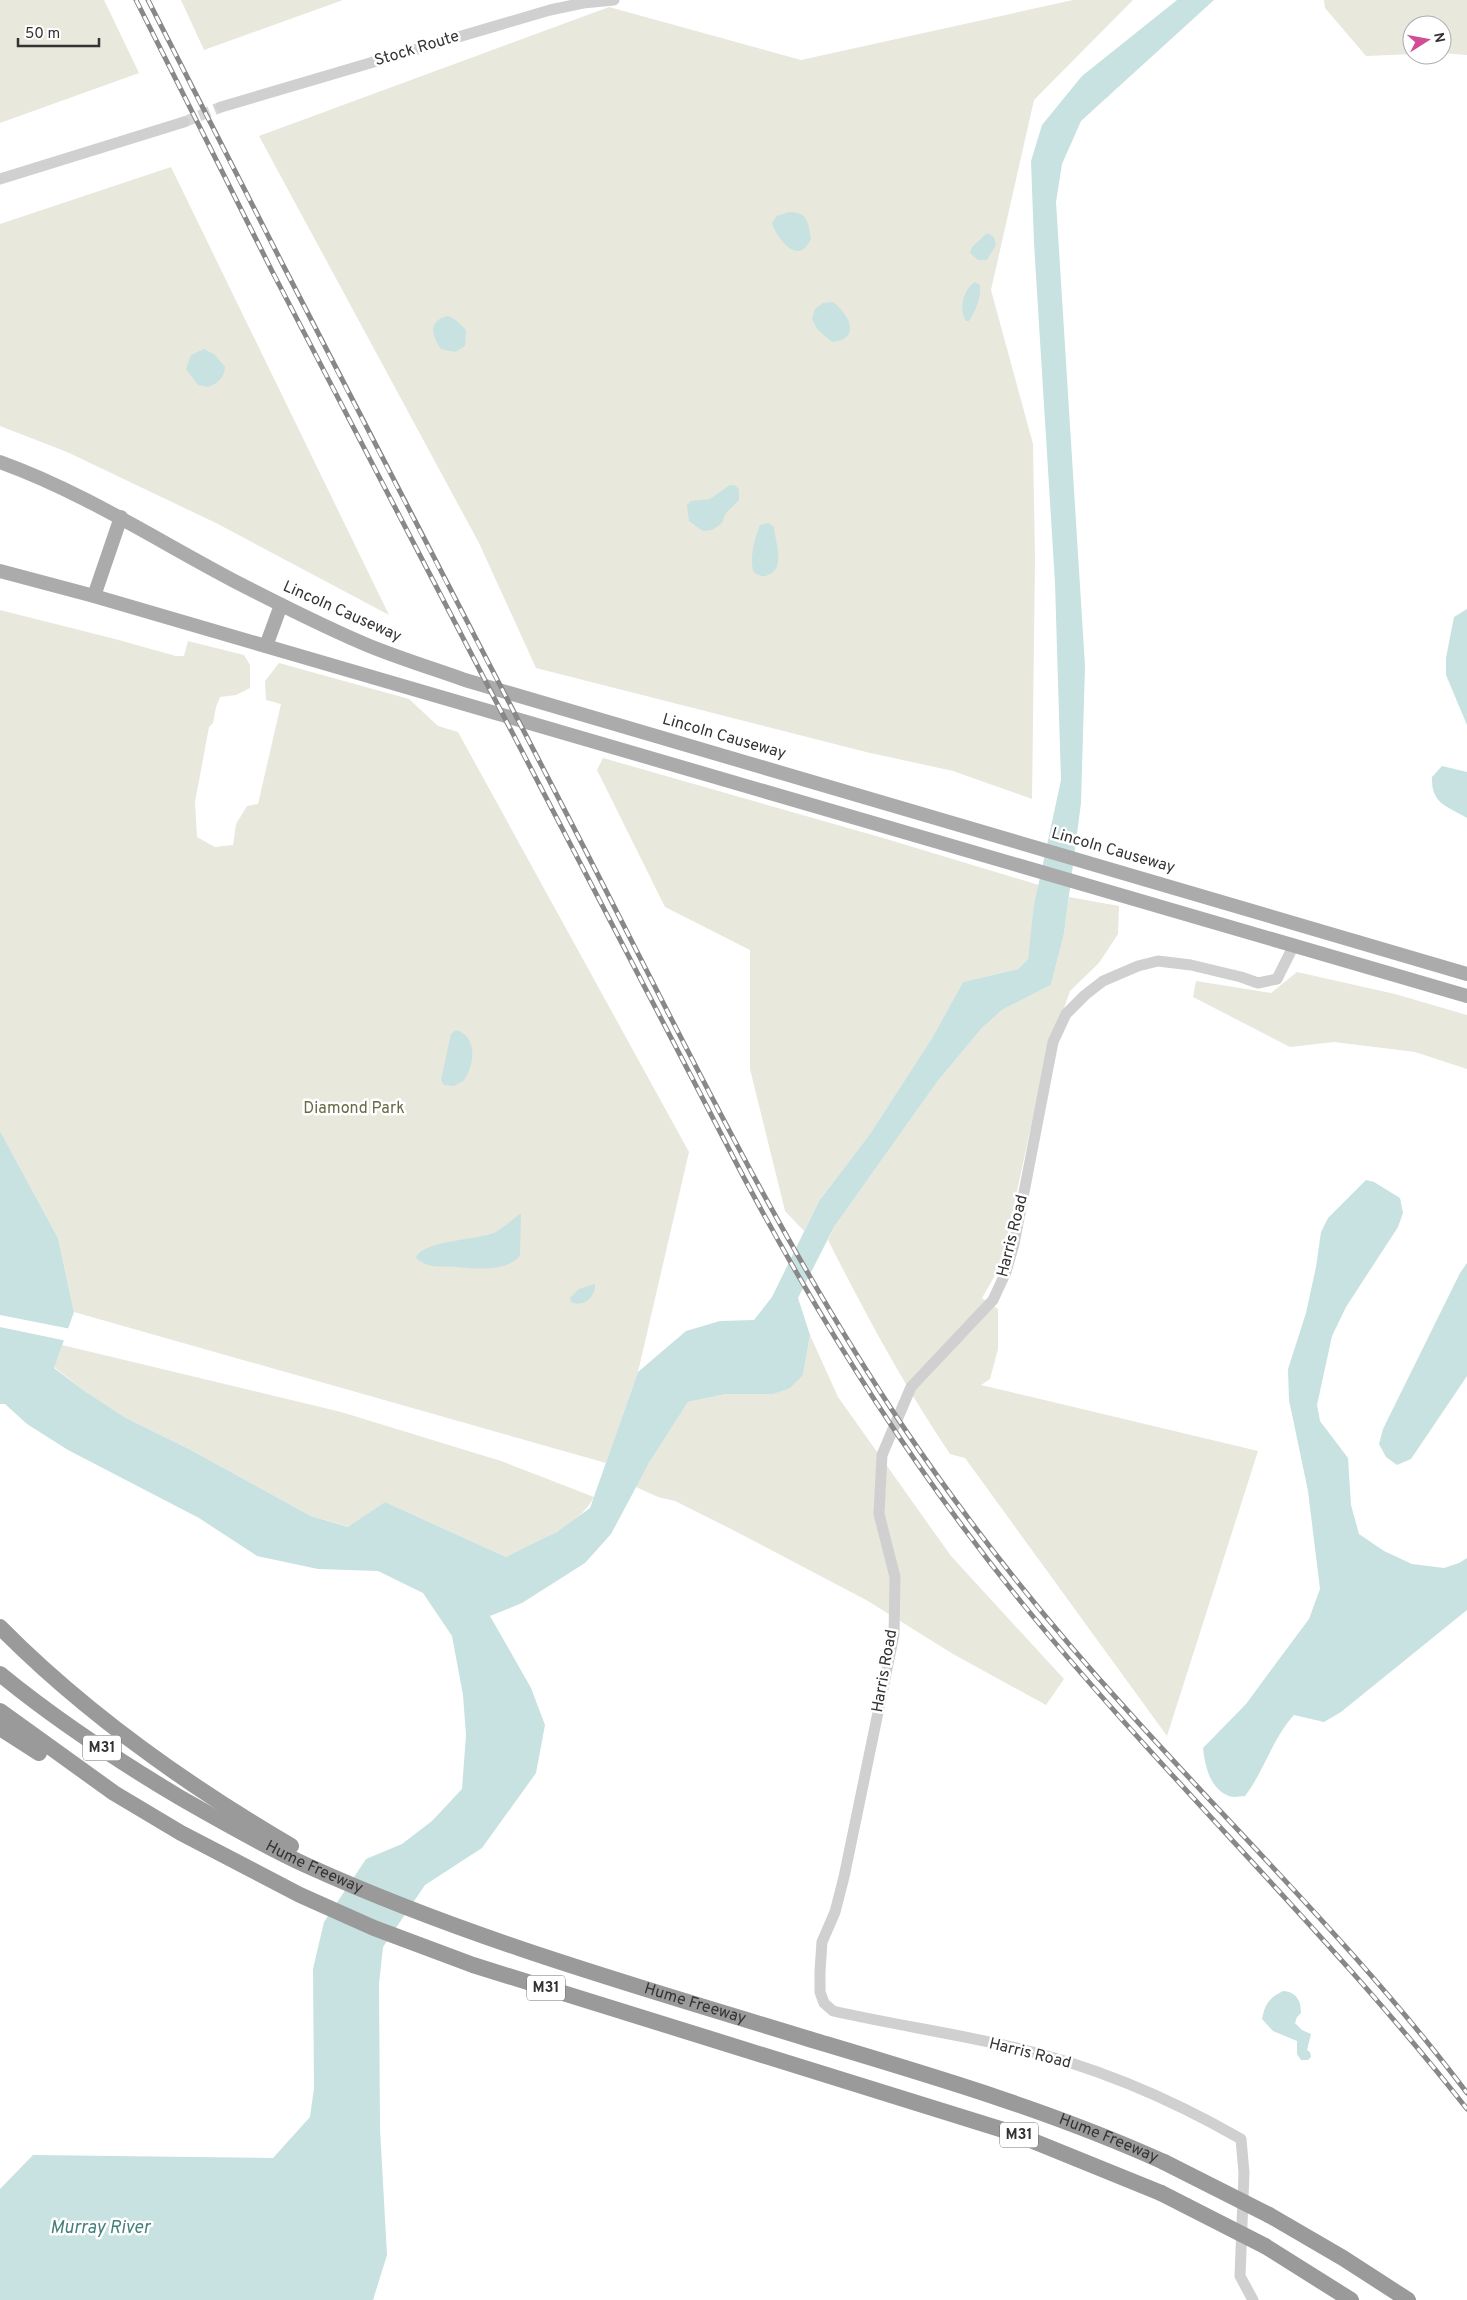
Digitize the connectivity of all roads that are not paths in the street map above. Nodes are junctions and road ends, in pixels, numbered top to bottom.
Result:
1 (614, 0) edge
2 (221, 107) tunnel mouth
3 (184, 122) tunnel mouth
4 (0, 179) edge
5 (0, 462) edge
6 (121, 517) junction
7 (0, 571) edge
8 (94, 596) junction
9 (280, 605) junction
10 (266, 646) junction
11 (1300, 924) junction
12 (1294, 945) junction
13 (1467, 974) edge
14 (1467, 996) edge
15 (0, 1627) edge
16 (0, 1674) edge
17 (0, 1712) edge
18 (0, 1728) edge
19 (114, 1793) junction
20 (247, 1828) junction
21 (1253, 2300) edge
22 (1351, 2300) edge
23 (1408, 2300) edge

1 - 2 street, Stock Route
3 - 4 street
5 - 6 main road, Lincoln Causeway
6 - 8 main road
6 - 9 main road, Lincoln Causeway
7 - 8 main road
8 - 10 main road
9 - 10 main road
9 - 11 main road, Lincoln Causeway
10 - 12 main road
11 - 12 main road
11 - 13 main road, Lincoln Causeway
12 - 14 main road
12 - 21 street, Harris Road
15 - 20 highway
16 - 20 highway, M31
17 - 19 highway, Hume Freeway / M31
18 - 19 highway
19 - 22 highway, Hume Freeway / M31, bridge
20 - 23 highway, Hume Freeway / M31, bridge

